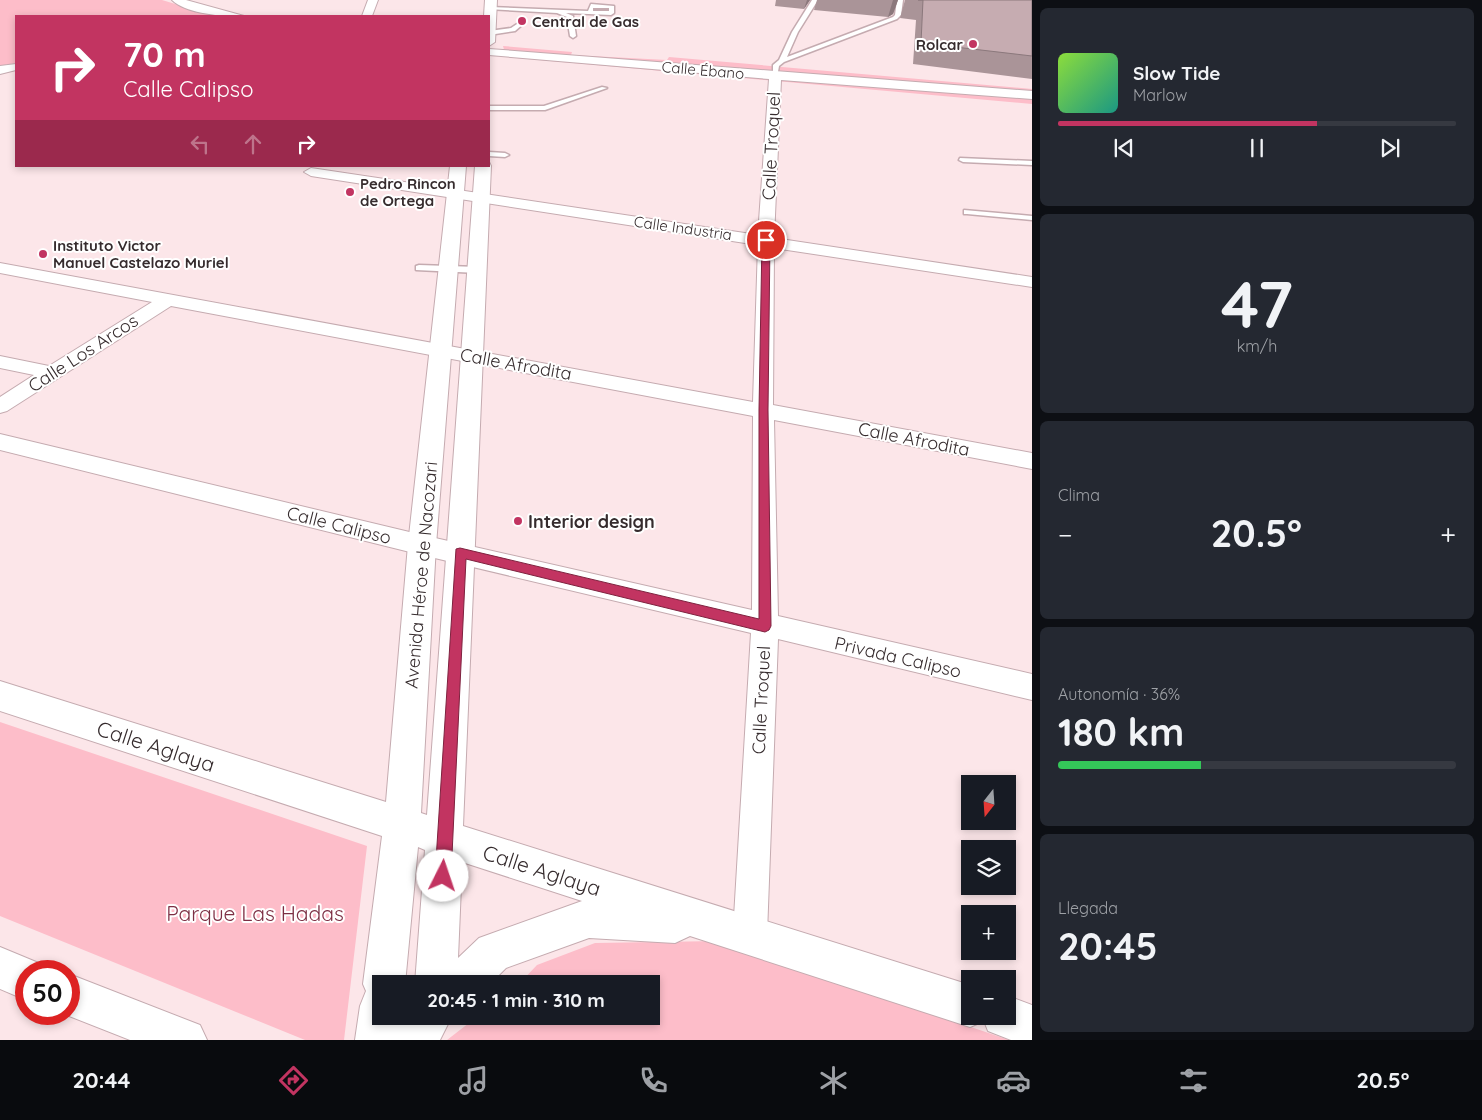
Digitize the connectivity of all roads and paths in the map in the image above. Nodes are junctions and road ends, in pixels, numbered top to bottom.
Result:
1 (198, 0) edge
2 (373, 0) edge
3 (815, 0) edge
4 (900, 0) edge
5 (182, 2) edge
6 (490, 7) edge
7 (552, 11) junction
8 (590, 12) dead end
9 (234, 15) edge
10 (367, 15) edge
11 (490, 33) edge
12 (573, 36) dead end
13 (490, 52) edge
14 (15, 67) edge
15 (779, 69) junction
16 (0, 70) edge
17 (0, 75) edge
18 (15, 77) edge
19 (604, 88) dead end
20 (977, 92) junction
21 (1032, 94) edge
22 (1032, 100) edge
23 (490, 108) edge
24 (963, 160) dead end
25 (1032, 163) edge
26 (458, 167) edge
27 (489, 167) edge
28 (311, 172) dead end
29 (469, 196) junction
30 (967, 212) dead end
31 (1032, 218) edge
32 (766, 240) junction
33 (0, 268) edge
34 (419, 268) dead end
35 (449, 269) junction
36 (478, 270) junction
37 (1032, 282) edge
38 (167, 300) junction
39 (442, 351) junction
40 (472, 356) junction
41 (0, 362) edge
42 (52, 373) junction
43 (0, 406) edge
44 (764, 410) junction
45 (0, 442) edge
46 (1032, 461) edge
47 (422, 545) junction
48 (460, 553) junction
49 (765, 626) junction
50 (1032, 687) edge
51 (0, 696) edge
52 (402, 825) junction
53 (445, 839) junction
54 (732, 930) junction
55 (0, 968) edge
56 (15, 974) edge
57 (385, 975) edge
58 (437, 975) edge
59 (471, 975) edge
60 (80, 999) edge
61 (961, 1003) edge
62 (1016, 1020) edge
63 (379, 1025) edge
64 (426, 1025) edge
65 (432, 1025) edge
66 (1032, 1026) edge
67 (185, 1040) edge
68 (377, 1040) edge
69 (415, 1040) edge
70 (432, 1040) edge

1 - 5 street
2 - 10 street
3 - 15 lane
4 - 15 lane
5 - 9 street
6 - 7 lane
6 - 11 lane
7 - 8 lane
7 - 12 lane
13 - 15 street, Calle Ébano
14 - 16 street
15 - 20 street, Calle Ébano
15 - 32 street, Calle Troquel
17 - 18 street
19 - 23 lane
20 - 21 street, Calle Ébano
20 - 22 street, Calle Ébano
24 - 25 lane
26 - 29 main road, Avenida Héroe de Nacozari
27 - 29 main road, Avenida Héroe de Nacozari
28 - 29 street, Calle Industria
29 - 32 street, Calle Industria
29 - 35 main road, Avenida Héroe de Nacozari
29 - 36 main road, Avenida Héroe de Nacozari
30 - 31 lane
32 - 37 street, Calle Industria
32 - 44 street, Calle Troquel
33 - 38 street, Calle Afrodita
34 - 35 lane
35 - 36 lane
35 - 39 main road, Avenida Héroe de Nacozari
36 - 40 main road, Avenida Héroe de Nacozari
38 - 39 street, Calle Afrodita
38 - 42 street, Calle Los Arcos
39 - 40 street, Calle Afrodita
39 - 47 main road, Avenida Héroe de Nacozari
40 - 44 street, Calle Afrodita
40 - 48 main road, Avenida Héroe de Nacozari
41 - 42 street
42 - 43 street, Calle Los Arcos
44 - 46 street, Calle Afrodita
44 - 49 street, Calle Troquel
45 - 47 street, Calle Calipso
47 - 48 street, Calle Calipso
47 - 52 main road, Avenida Héroe de Nacozari
48 - 49 street, Calle Calipso
48 - 53 main road, Avenida Héroe de Nacozari
49 - 50 street, Privada Calipso
49 - 54 street, Calle Troquel
51 - 52 main road, Calle Aglaya
52 - 53 main road, Calle Aglaya
52 - 57 main road, Avenida Héroe de Nacozari
53 - 54 main road, Calle Aglaya
53 - 58 main road, Avenida Héroe de Nacozari
54 - 59 main road
54 - 61 main road, Calle Aglaya
55 - 56 main road
60 - 67 main road
62 - 66 main road
63 - 68 main road
64 - 69 main road
65 - 70 main road

